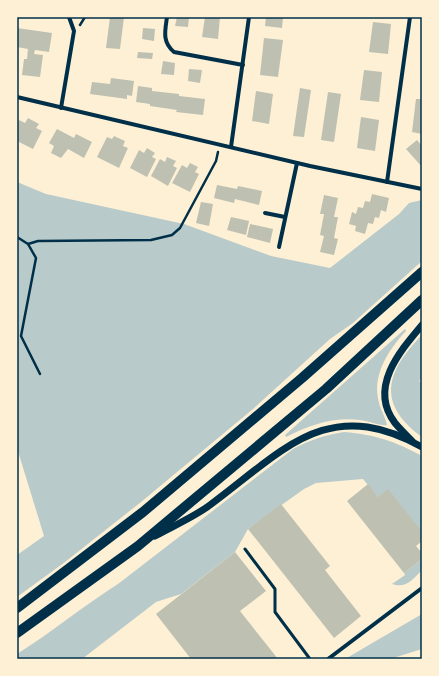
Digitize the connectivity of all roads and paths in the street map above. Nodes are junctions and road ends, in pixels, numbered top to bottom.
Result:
1 (69, 17) edge
2 (167, 17) edge
3 (249, 17) edge
4 (410, 17) edge
5 (243, 65) junction
6 (17, 97) edge
7 (61, 108) junction
8 (219, 145) junction
9 (231, 148) junction
10 (297, 163) junction
11 (387, 182) junction
12 (422, 189) edge
13 (265, 213) dead end
14 (286, 217) junction
15 (17, 237) edge
16 (28, 244) junction
17 (279, 247) dead end
18 (422, 272) edge
19 (422, 300) edge
20 (422, 325) edge
21 (40, 374) dead end
22 (415, 443) junction
23 (422, 447) edge
24 (138, 546) junction
25 (245, 549) dead end
26 (422, 588) edge
27 (17, 608) edge
28 (17, 633) edge
29 (310, 659) edge
30 (328, 659) edge

1 - 7 street
2 - 5 street
3 - 5 street
4 - 11 street
5 - 9 street
6 - 7 street
7 - 8 street
8 - 9 street
8 - 16 path
9 - 10 street
10 - 11 street
10 - 14 street
11 - 12 street
13 - 14 street
14 - 17 street
15 - 16 path
16 - 21 path
18 - 27 main road
19 - 24 main road
20 - 22 street
22 - 23 street
22 - 24 street
24 - 28 main road
25 - 29 lane
26 - 30 street

